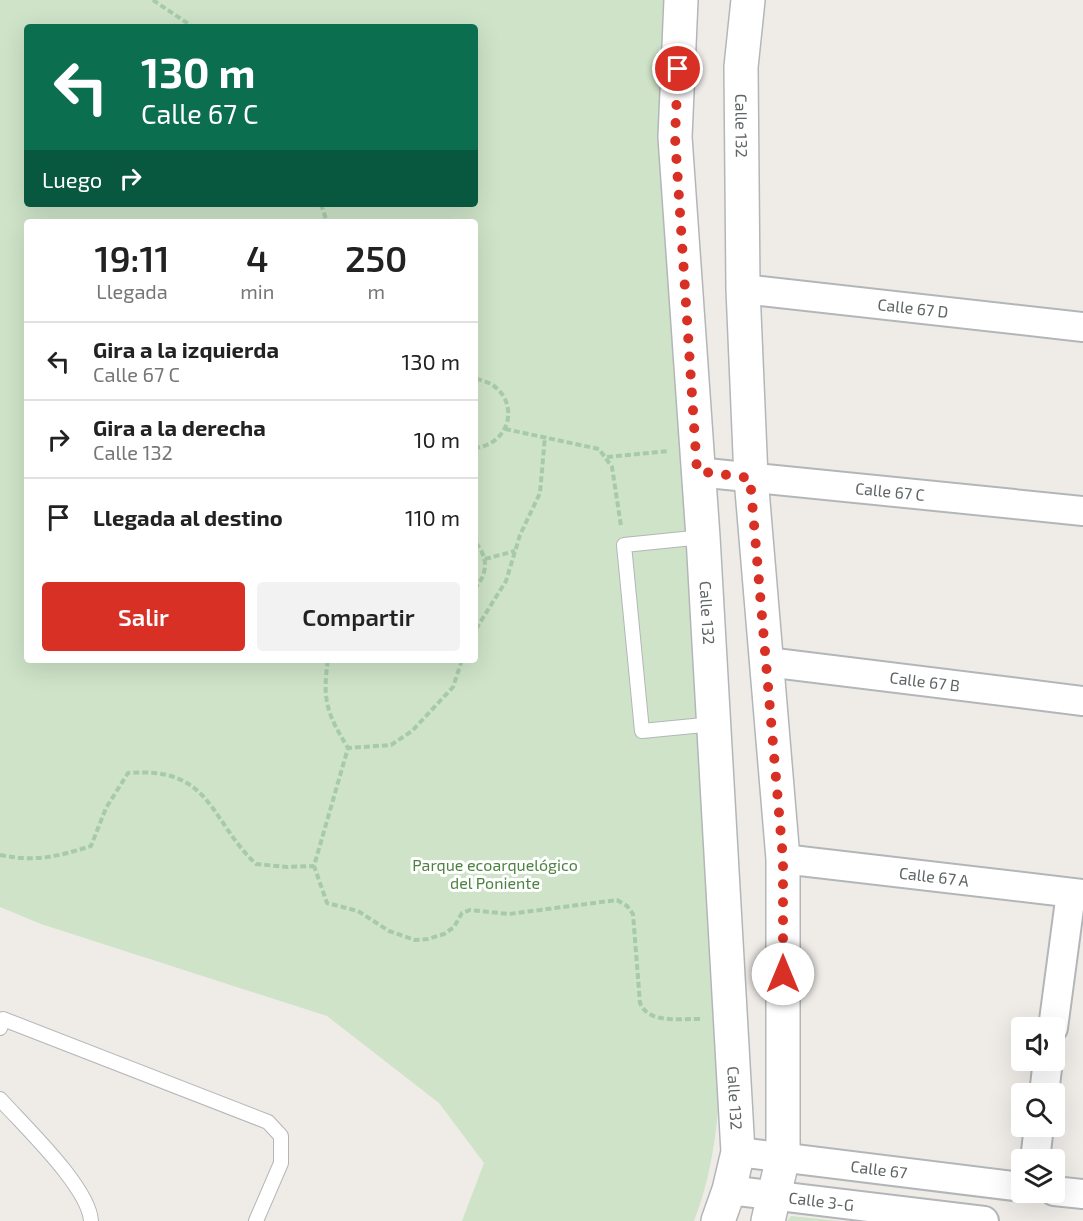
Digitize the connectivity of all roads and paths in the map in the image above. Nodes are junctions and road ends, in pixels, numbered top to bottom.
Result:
1 (153, 0) edge
2 (681, 0) edge
3 (748, 0) edge
4 (189, 24) edge
5 (743, 289) junction
6 (1083, 327) edge
7 (478, 380) edge
8 (505, 429) junction
9 (545, 436) junction
10 (478, 448) edge
11 (607, 456) junction
12 (696, 460) junction
13 (750, 478) junction
14 (1083, 511) edge
15 (703, 537) junction
16 (624, 545) junction
17 (478, 547) edge
18 (515, 551) junction
19 (485, 559) junction
20 (478, 584) edge
21 (478, 626) edge
22 (328, 663) edge
23 (461, 663) edge
24 (767, 663) junction
25 (1083, 701) edge
26 (714, 724) junction
27 (348, 748) junction
28 (0, 855) edge
29 (783, 859) junction
30 (314, 866) junction
31 (1077, 893) edge
32 (1055, 1017) edge
33 (709, 1019) dead end
34 (0, 1028) edge
35 (0, 1099) edge
36 (738, 1152) junction
37 (783, 1157) junction
38 (1011, 1186) edge
39 (729, 1190) junction
40 (1065, 1192) edge
41 (1083, 1194) edge
42 (770, 1208) edge
43 (91, 1221) edge
44 (256, 1221) edge
45 (718, 1221) edge
46 (984, 1221) edge

1 - 4 path
2 - 12 street, Calle 132
3 - 5 street, Calle 132
5 - 6 street, Calle 67 D
5 - 13 street, Calle 132
7 - 8 path
8 - 9 path
8 - 10 path
9 - 11 path
9 - 18 path
11 - 12 path
11 - 16 path
12 - 13 street, Calle 67 C
12 - 15 street, Calle 132
13 - 14 street, Calle 67 C
13 - 24 street, Calle 132
15 - 16 lane
15 - 26 street, Calle 132
16 - 26 lane
17 - 19 path
18 - 19 path
18 - 21 path
19 - 20 path
22 - 27 path
23 - 27 path
24 - 25 street, Calle 67 B
24 - 29 street, Calle 132
26 - 36 street, Calle 132
27 - 30 path
28 - 30 path
29 - 31 street, Calle 67 A
29 - 37 street, Calle 132
30 - 33 path
31 - 32 street
34 - 44 lane
35 - 43 lane
36 - 37 street, Calle 67
36 - 39 street, Calle 132
37 - 38 street, Calle 67
37 - 42 street, Calle 132
39 - 42 street, Calle 3-G
39 - 45 street, Calle 132
40 - 41 street
42 - 46 street, Calle 3-G

